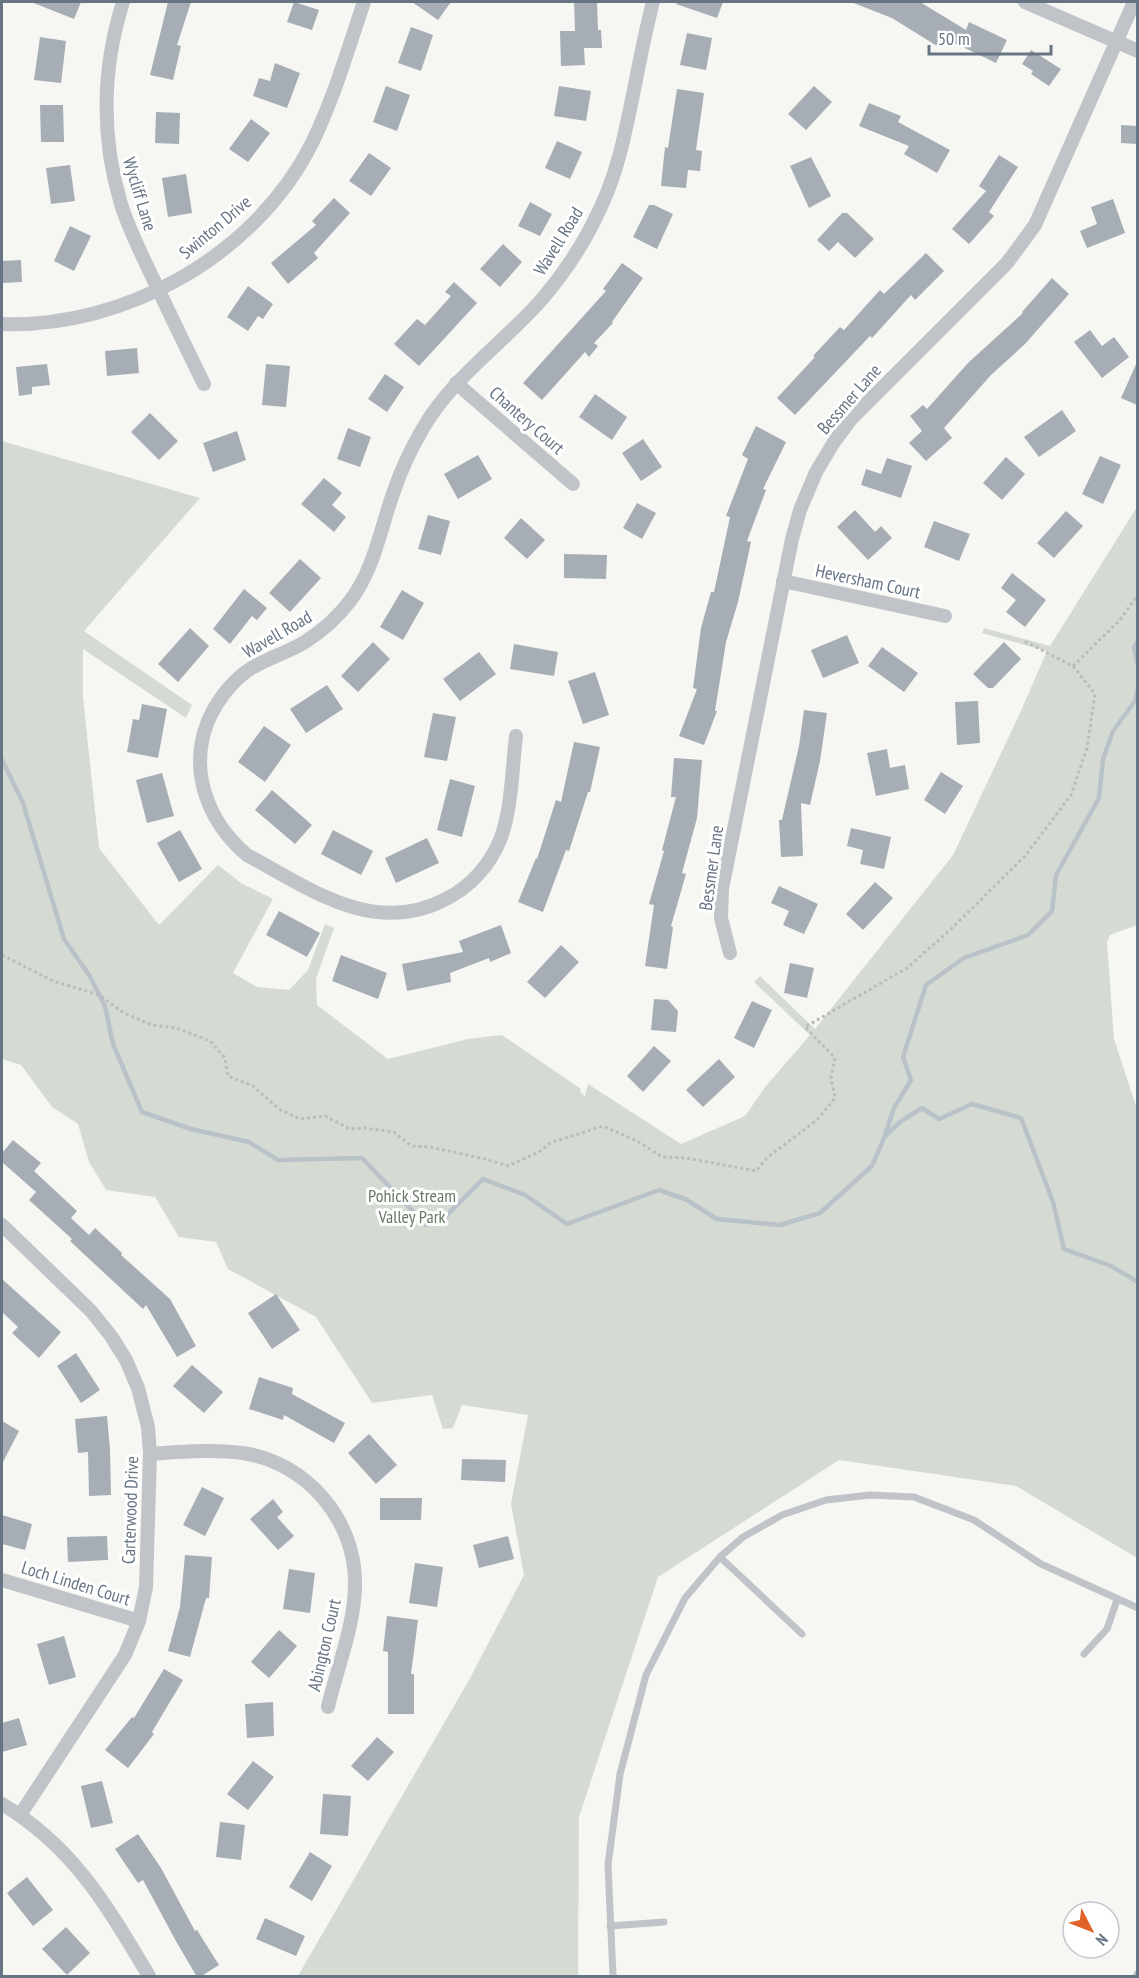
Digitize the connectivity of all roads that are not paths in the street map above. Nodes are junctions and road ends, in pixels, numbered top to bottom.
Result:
1 (123, 2) edge
2 (364, 2) edge
3 (653, 2) edge
4 (1025, 2) edge
5 (1134, 2) edge
6 (1117, 42) junction
7 (1137, 51) edge
8 (158, 290) junction
9 (2, 324) edge
10 (456, 383) junction
11 (204, 384) dead end
12 (573, 484) dead end
13 (783, 582) junction
14 (945, 616) dead end
15 (516, 736) dead end
16 (730, 953) dead end
17 (2, 1225) edge
18 (150, 1454) junction
19 (720, 1557) junction
20 (2, 1580) edge
21 (1117, 1600) junction
22 (1137, 1608) edge
23 (139, 1621) junction
24 (802, 1634) dead end
25 (1084, 1654) dead end
26 (328, 1707) dead end
27 (2, 1804) edge
28 (20, 1815) junction
29 (663, 1922) dead end
30 (610, 1926) junction
31 (149, 1977) edge
32 (613, 1977) edge

1 - 8 street, Wycliff Lane
2 - 8 street, Swinton Drive
3 - 10 street, Wavell Road
4 - 6 street
5 - 6 street, Bessmer Lane
6 - 7 street
6 - 13 street, Bessmer Lane
8 - 9 street, Swinton Drive
8 - 11 street, Wycliff Lane
10 - 12 street, Chantery Court
10 - 15 street, Wavell Road
13 - 14 street, Heversham Court
13 - 16 street, Bessmer Lane
17 - 18 street, Carterwood Drive
18 - 23 street, Carterwood Drive
18 - 26 street, Abington Court
19 - 21 lane
19 - 24 lane
19 - 30 lane
20 - 23 street, Loch Linden Court
21 - 22 lane
21 - 25 lane
23 - 28 street, Carterwood Drive
27 - 28 street
28 - 31 street
29 - 30 lane
30 - 32 lane

